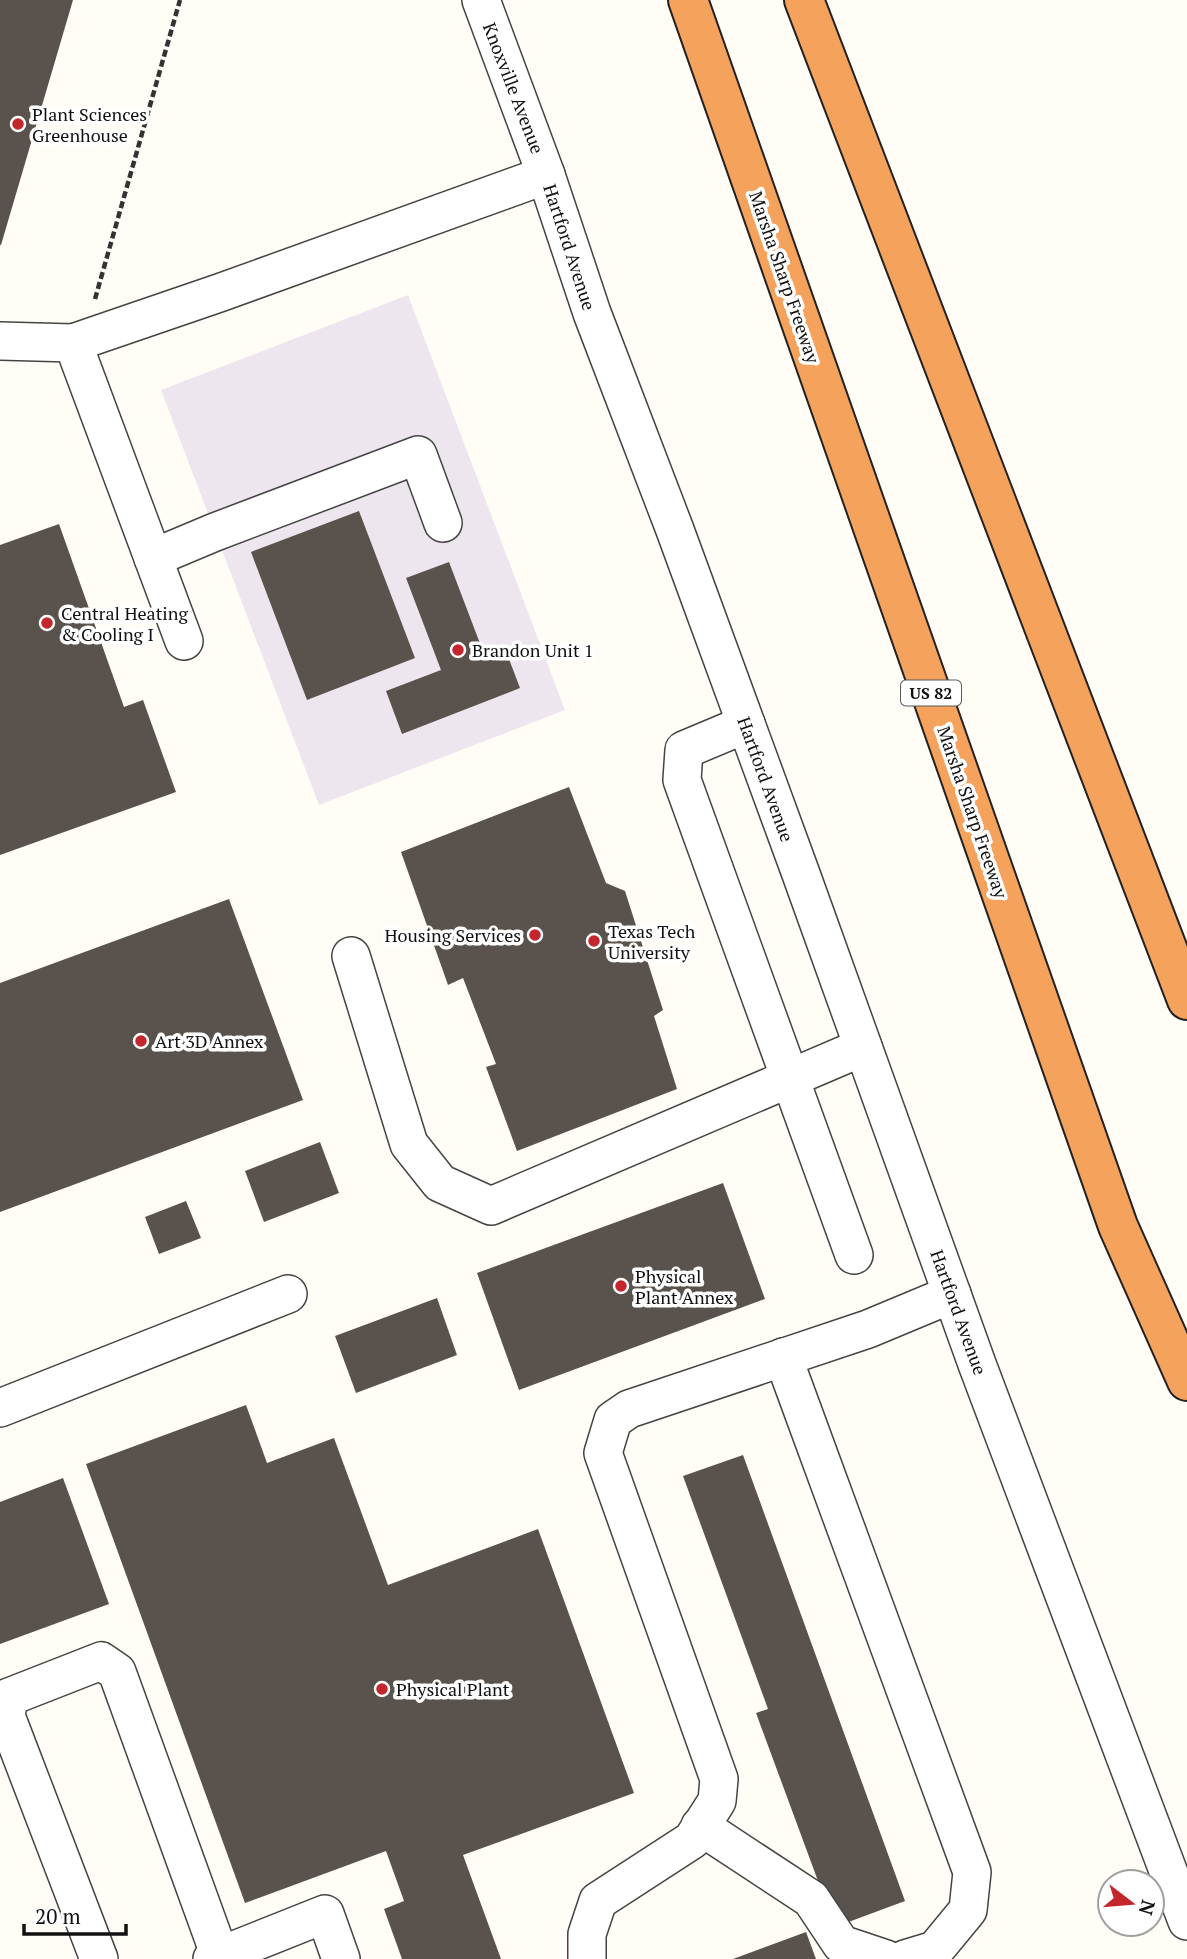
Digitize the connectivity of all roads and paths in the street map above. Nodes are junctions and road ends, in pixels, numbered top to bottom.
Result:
1 (180, 0) edge
2 (481, 0) edge
3 (688, 0) edge
4 (804, 0) edge
5 (547, 175) junction
6 (93, 304) dead end
7 (0, 341) edge
8 (73, 343) junction
9 (443, 523) dead end
10 (153, 558) junction
11 (184, 640) dead end
12 (746, 724) junction
13 (351, 956) dead end
14 (1187, 1000) edge
15 (863, 1047) junction
16 (791, 1079) junction
17 (854, 1255) dead end
18 (288, 1294) dead end
19 (952, 1294) junction
20 (783, 1357) junction
21 (1187, 1381) edge
22 (0, 1408) edge
23 (700, 1826) junction
24 (1187, 1921) edge
25 (217, 1958) edge
26 (99, 1959) edge
27 (341, 1959) edge
28 (587, 1959) edge
29 (886, 1959) edge
30 (905, 1959) edge

1 - 6 path
2 - 5 street, Knoxville Avenue
3 - 21 highway, Marsha Sharp Freeway / US 82
4 - 14 highway
5 - 8 street, Hartford Avenue
5 - 12 street, Hartford Avenue
7 - 8 street, Hartford Avenue
8 - 10 street
9 - 10 street
10 - 11 street
12 - 15 street, Hartford Avenue
12 - 16 street
13 - 16 street
15 - 16 street
15 - 19 street, Hartford Avenue
16 - 17 street
18 - 22 street
19 - 20 street
19 - 24 street, Hartford Avenue
20 - 23 street
20 - 30 street
23 - 28 street
23 - 29 street
25 - 26 street
25 - 27 street

